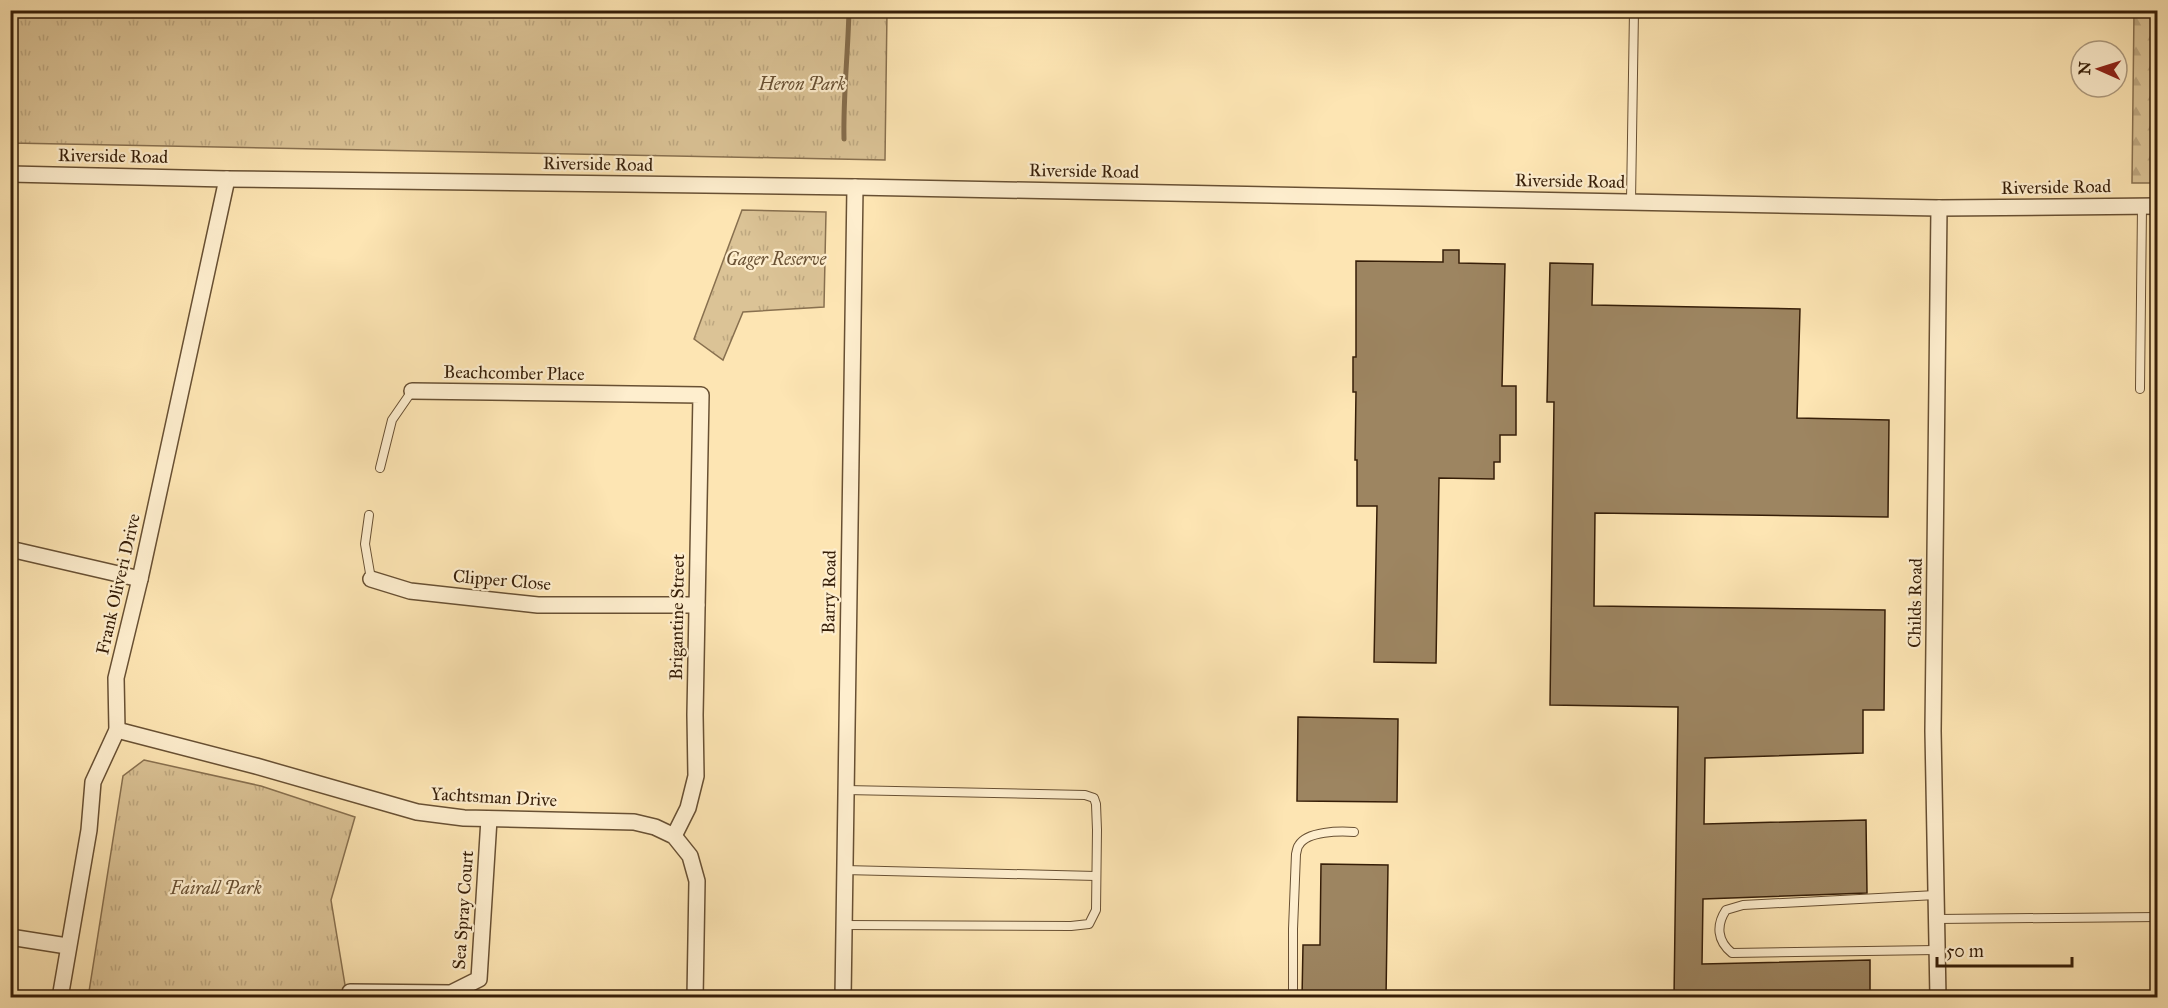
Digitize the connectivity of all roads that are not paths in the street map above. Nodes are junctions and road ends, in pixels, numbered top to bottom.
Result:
1 (1634, 10) edge
2 (10, 174) edge
3 (226, 179) junction
4 (855, 187) junction
5 (1631, 201) junction
6 (2150, 206) edge
7 (1939, 208) junction
8 (2140, 389) dead end
9 (412, 391) joint
10 (701, 395) joint
11 (380, 468) dead end
12 (369, 515) dead end
13 (10, 549) edge
14 (140, 579) junction
15 (371, 579) joint
16 (697, 605) junction
17 (117, 730) junction
18 (846, 790) junction
19 (489, 819) junction
20 (1354, 832) dead end
21 (674, 836) junction
22 (844, 870) junction
23 (1096, 876) junction
24 (1936, 895) junction
25 (2157, 917) edge
26 (1937, 919) junction
27 (844, 925) junction
28 (10, 937) edge
29 (68, 946) junction
30 (1937, 950) junction
31 (350, 992) dead end
32 (60, 998) edge
33 (695, 998) edge
34 (843, 998) edge
35 (1293, 998) edge
36 (1938, 998) edge

1 - 5 lane
2 - 3 street, Riverside Road
3 - 4 street, Riverside Road
3 - 14 street, Frank Oliveri Drive
4 - 5 street, Riverside Road
4 - 18 street, Barry Road
5 - 7 street, Riverside Road
6 - 7 street, Riverside Road
6 - 8 lane
7 - 24 street, Childs Road
9 - 10 street, Beachcomber Place
9 - 11 lane, Beachcomber Place
10 - 16 street, Brigantine Street
12 - 15 lane, Clipper Close
13 - 14 street
14 - 17 street, Frank Oliveri Drive
15 - 16 street, Clipper Close
16 - 21 street, Brigantine Street
17 - 19 street, Yachtsman Drive
17 - 29 street, Frank Oliveri Drive
18 - 22 street, Barry Road
18 - 23 lane
19 - 21 street, Yachtsman Drive
19 - 31 street, Sea Spray Court
20 - 35 lane
21 - 33 street
22 - 23 lane
22 - 27 street, Barry Road
23 - 27 lane
24 - 26 street, Childs Road
24 - 30 lane
25 - 26 lane
26 - 30 street, Childs Road
27 - 34 street, Barry Road
28 - 29 street
29 - 32 street, Frank Oliveri Drive
30 - 36 street, Childs Road

